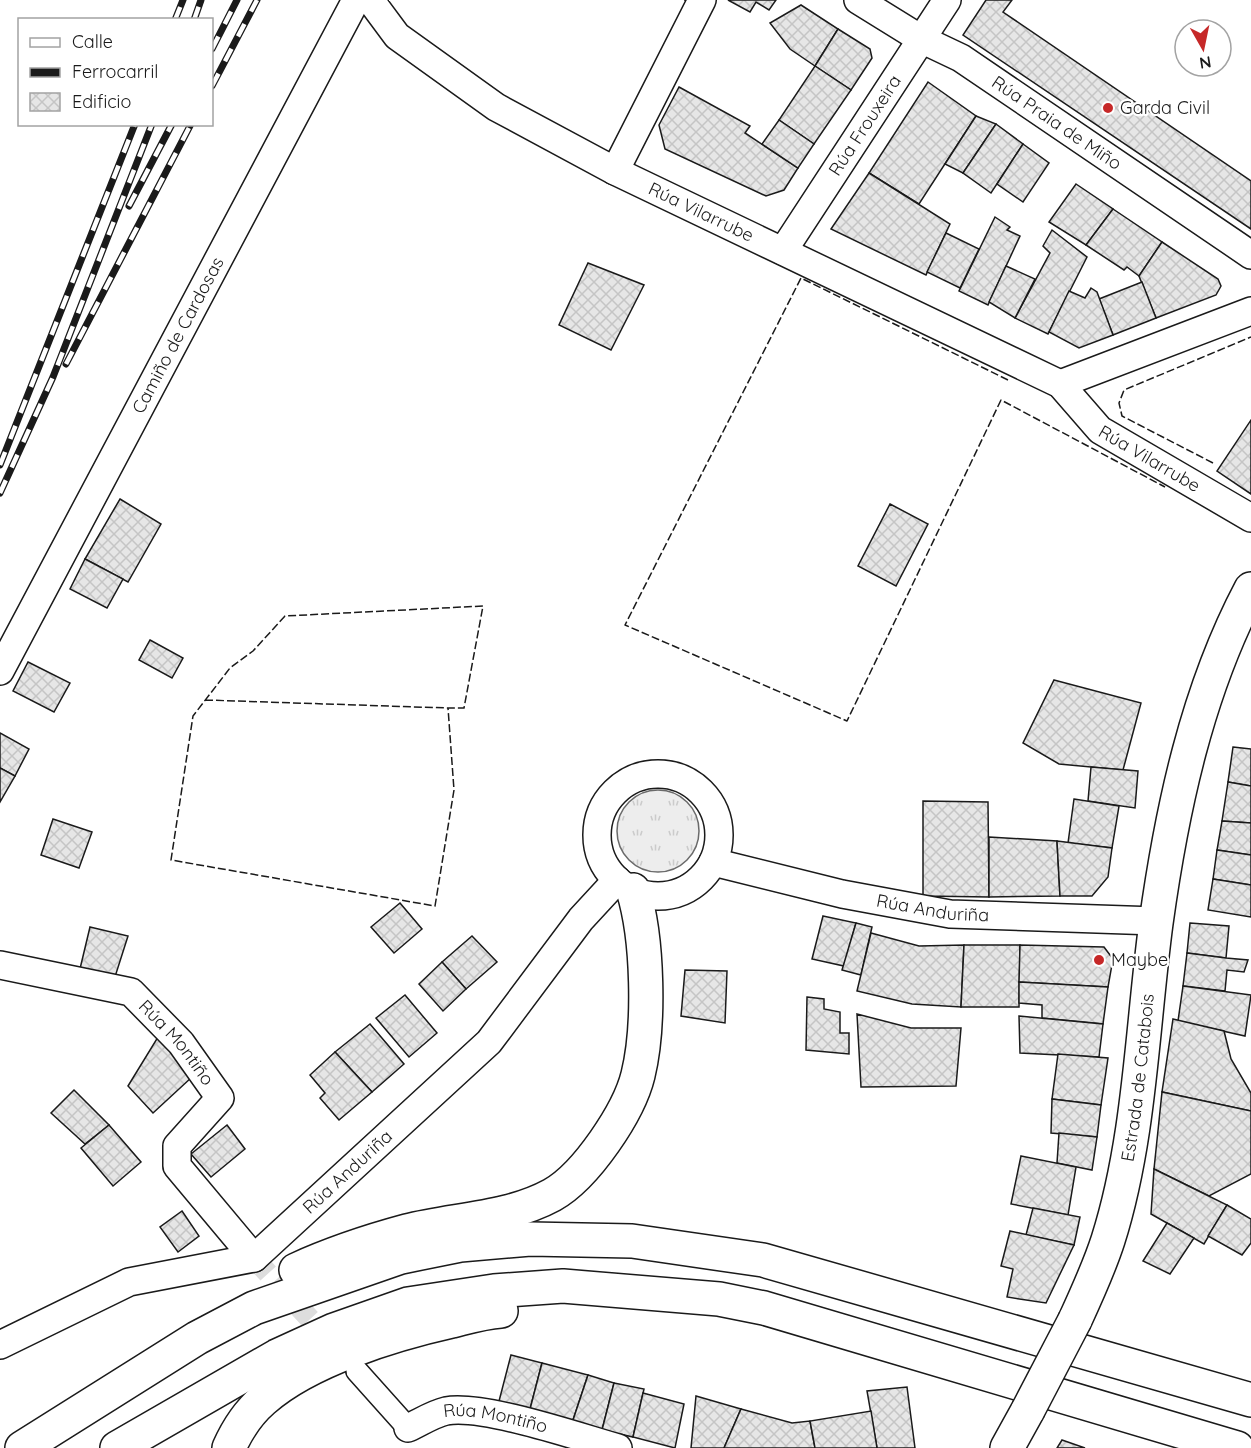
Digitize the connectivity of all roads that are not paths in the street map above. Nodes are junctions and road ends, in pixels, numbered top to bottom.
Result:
1 (356, 0) edge
2 (374, 0) edge
3 (702, 0) edge
4 (858, 0) edge
5 (947, 0) edge
6 (921, 39) junction
7 (615, 171) junction
8 (783, 251) junction
9 (1251, 255) edge
10 (1251, 311) edge
11 (1060, 384) junction
12 (1251, 518) edge
13 (1251, 589) edge
14 (1243, 625) edge
15 (0, 671) edge
16 (713, 862) junction
17 (625, 885) junction
18 (1156, 921) junction
19 (0, 964) edge
20 (254, 1258) junction
21 (719, 1299) junction
22 (0, 1345) edge
23 (357, 1371) dead end
24 (1251, 1400) edge
25 (408, 1428) joint
26 (17, 1448) edge
27 (22, 1448) edge
28 (117, 1448) edge
29 (229, 1448) edge
30 (618, 1448) edge
31 (1007, 1448) edge
32 (1237, 1448) edge

1 - 15 street, Camiño de Cardosas
2 - 7 street, Rúa Vilarrube
3 - 7 street
4 - 6 street, Rúa Praia de Miño
5 - 6 street, Rúa Frouxeira
6 - 8 street, Rúa Frouxeira
6 - 9 street, Rúa Praia de Miño
7 - 8 street, Rúa Vilarrube
8 - 11 street, Rúa Vilarrube
10 - 11 street
11 - 12 street, Rúa Vilarrube
13 - 14 main road, Estrada de Catabois
14 - 18 main road, Estrada de Catabois
16 - 17 street
16 - 17 street
16 - 18 street, Rúa Anduriña
17 - 20 street, Rúa Anduriña
17 - 26 main road
18 - 31 main road, Estrada de Catabois, bridge
19 - 20 street, Rúa Montiño
20 - 22 street
21 - 28 main road
21 - 29 main road
21 - 32 main road
23 - 25 street
24 - 27 main road
25 - 30 street, Rúa Montiño

